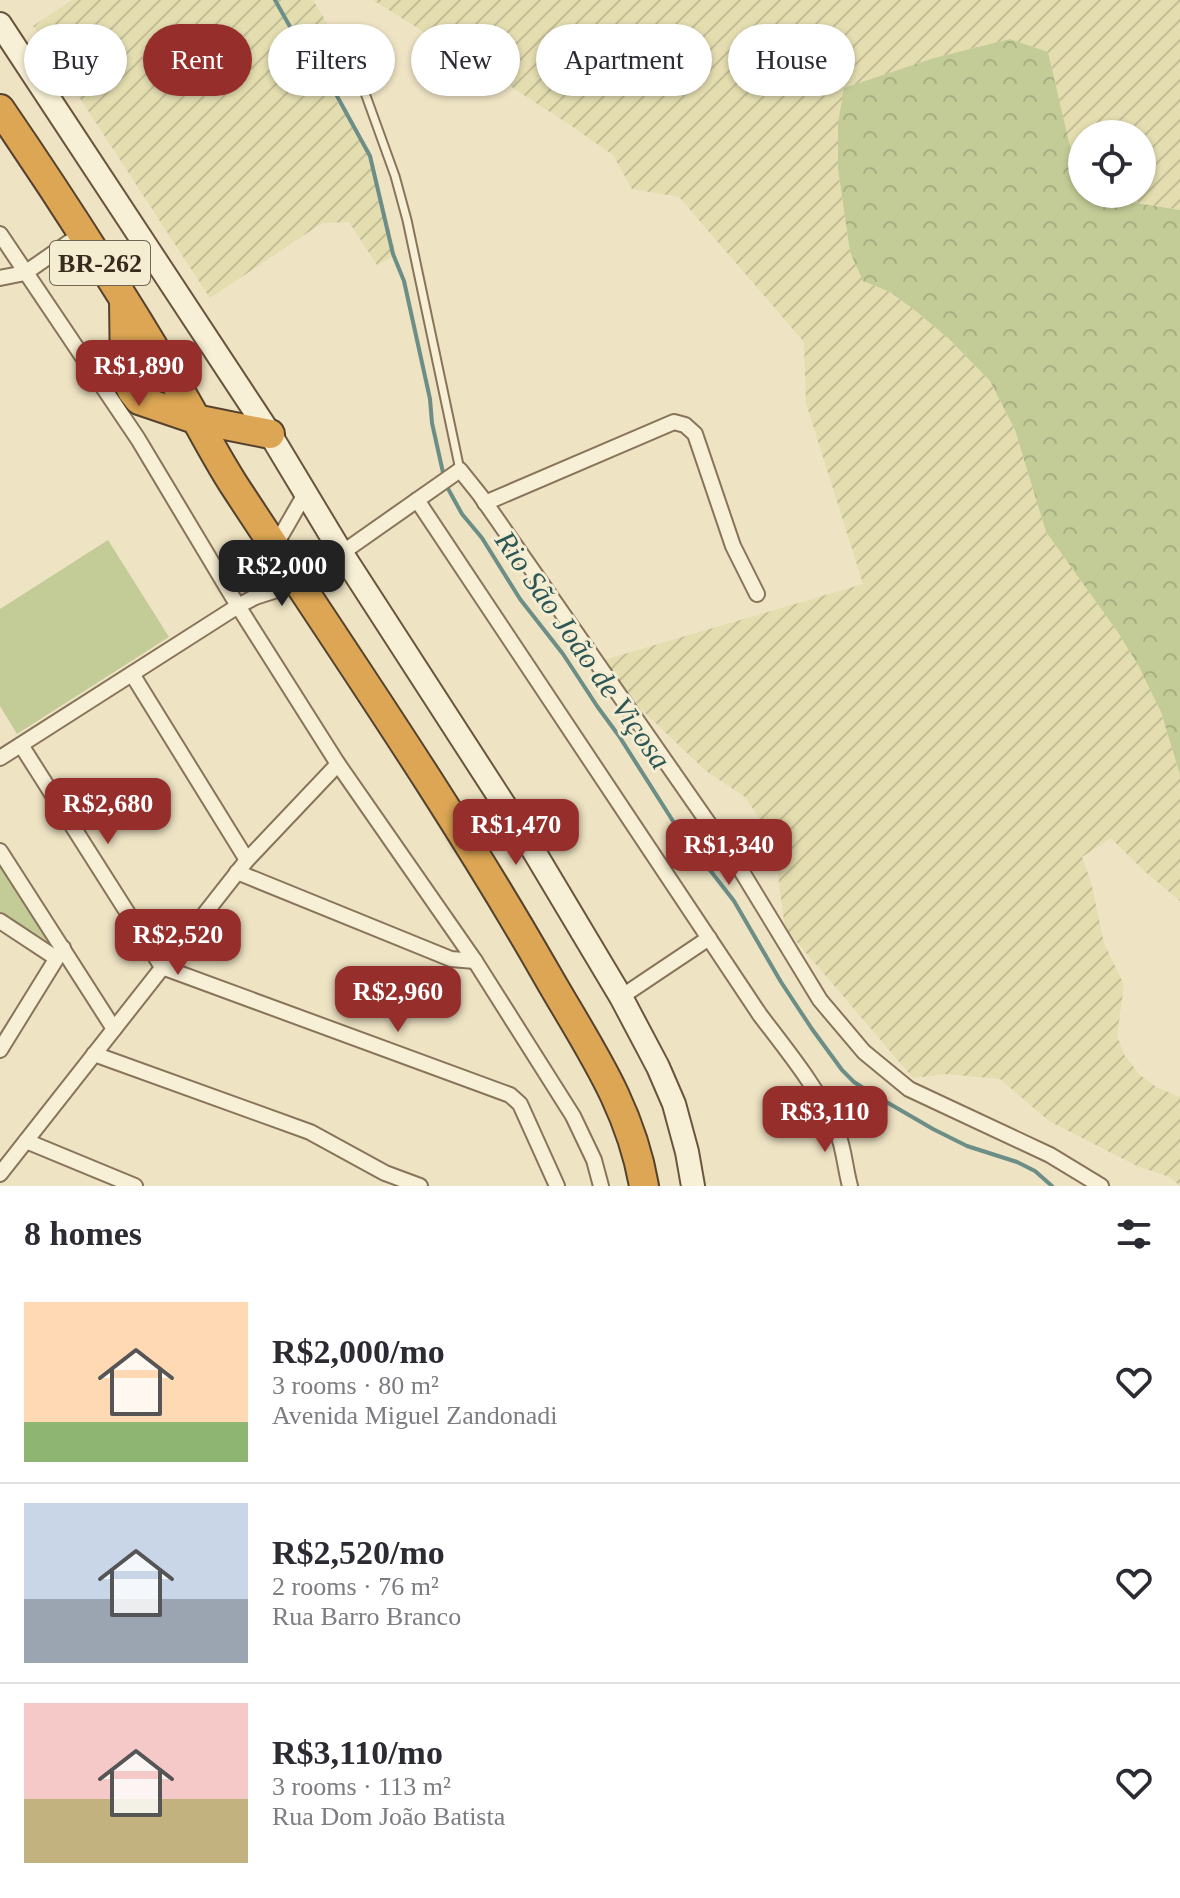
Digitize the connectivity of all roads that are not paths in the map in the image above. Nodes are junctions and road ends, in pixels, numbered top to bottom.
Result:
1 (0, 24) edge
2 (366, 96) edge
3 (0, 109) edge
4 (0, 234) edge
5 (81, 234) junction
6 (25, 273) junction
7 (0, 278) edge
8 (124, 299) junction
9 (175, 383) junction
10 (195, 419) junction
11 (270, 434) junction
12 (458, 471) junction
13 (305, 494) junction
14 (421, 497) junction
15 (485, 503) junction
16 (275, 546) junction
17 (341, 552) junction
18 (299, 583) junction
19 (757, 594) dead end
20 (255, 597) junction
21 (238, 606) junction
22 (132, 674) junction
23 (21, 745) junction
24 (0, 758) edge
25 (338, 764) junction
26 (0, 851) edge
27 (247, 860) junction
28 (237, 872) junction
29 (0, 921) edge
30 (709, 938) junction
31 (59, 953) junction
32 (475, 961) junction
33 (162, 967) junction
34 (621, 997) junction
35 (114, 1029) junction
36 (0, 1050) edge
37 (94, 1054) junction
38 (26, 1141) junction
39 (0, 1174) edge
40 (383, 1179) edge
41 (135, 1186) edge
42 (420, 1186) edge
43 (557, 1186) edge
44 (601, 1186) edge
45 (644, 1186) edge
46 (693, 1186) edge
47 (850, 1186) edge
48 (1101, 1186) edge

1 - 11 street
2 - 12 lane
3 - 5 highway, BR-262
4 - 6 street
5 - 6 street
5 - 8 highway, BR-262
6 - 7 street
6 - 21 street
8 - 9 highway, BR-262
8 - 10 highway
9 - 10 highway, BR-262
9 - 11 highway
10 - 11 highway
10 - 16 highway, BR-262
11 - 13 street
12 - 14 street
12 - 15 street
13 - 16 street
13 - 17 street
14 - 17 street
14 - 30 street
15 - 19 street
15 - 48 street
16 - 18 highway, BR-262
16 - 20 street
17 - 18 street
17 - 34 street
18 - 20 street
18 - 45 highway, BR-262
20 - 21 street
21 - 22 street
21 - 25 street
22 - 23 street
22 - 27 street
23 - 24 street
23 - 33 street
25 - 27 street
25 - 32 street
26 - 31 street
27 - 28 street
28 - 32 street
28 - 33 street
29 - 31 street
30 - 34 street
30 - 47 street
31 - 35 street
31 - 36 street
32 - 44 street
33 - 35 street
33 - 43 street
34 - 46 street
35 - 37 street
37 - 38 street
37 - 40 street
38 - 39 street
38 - 41 street
40 - 42 street

